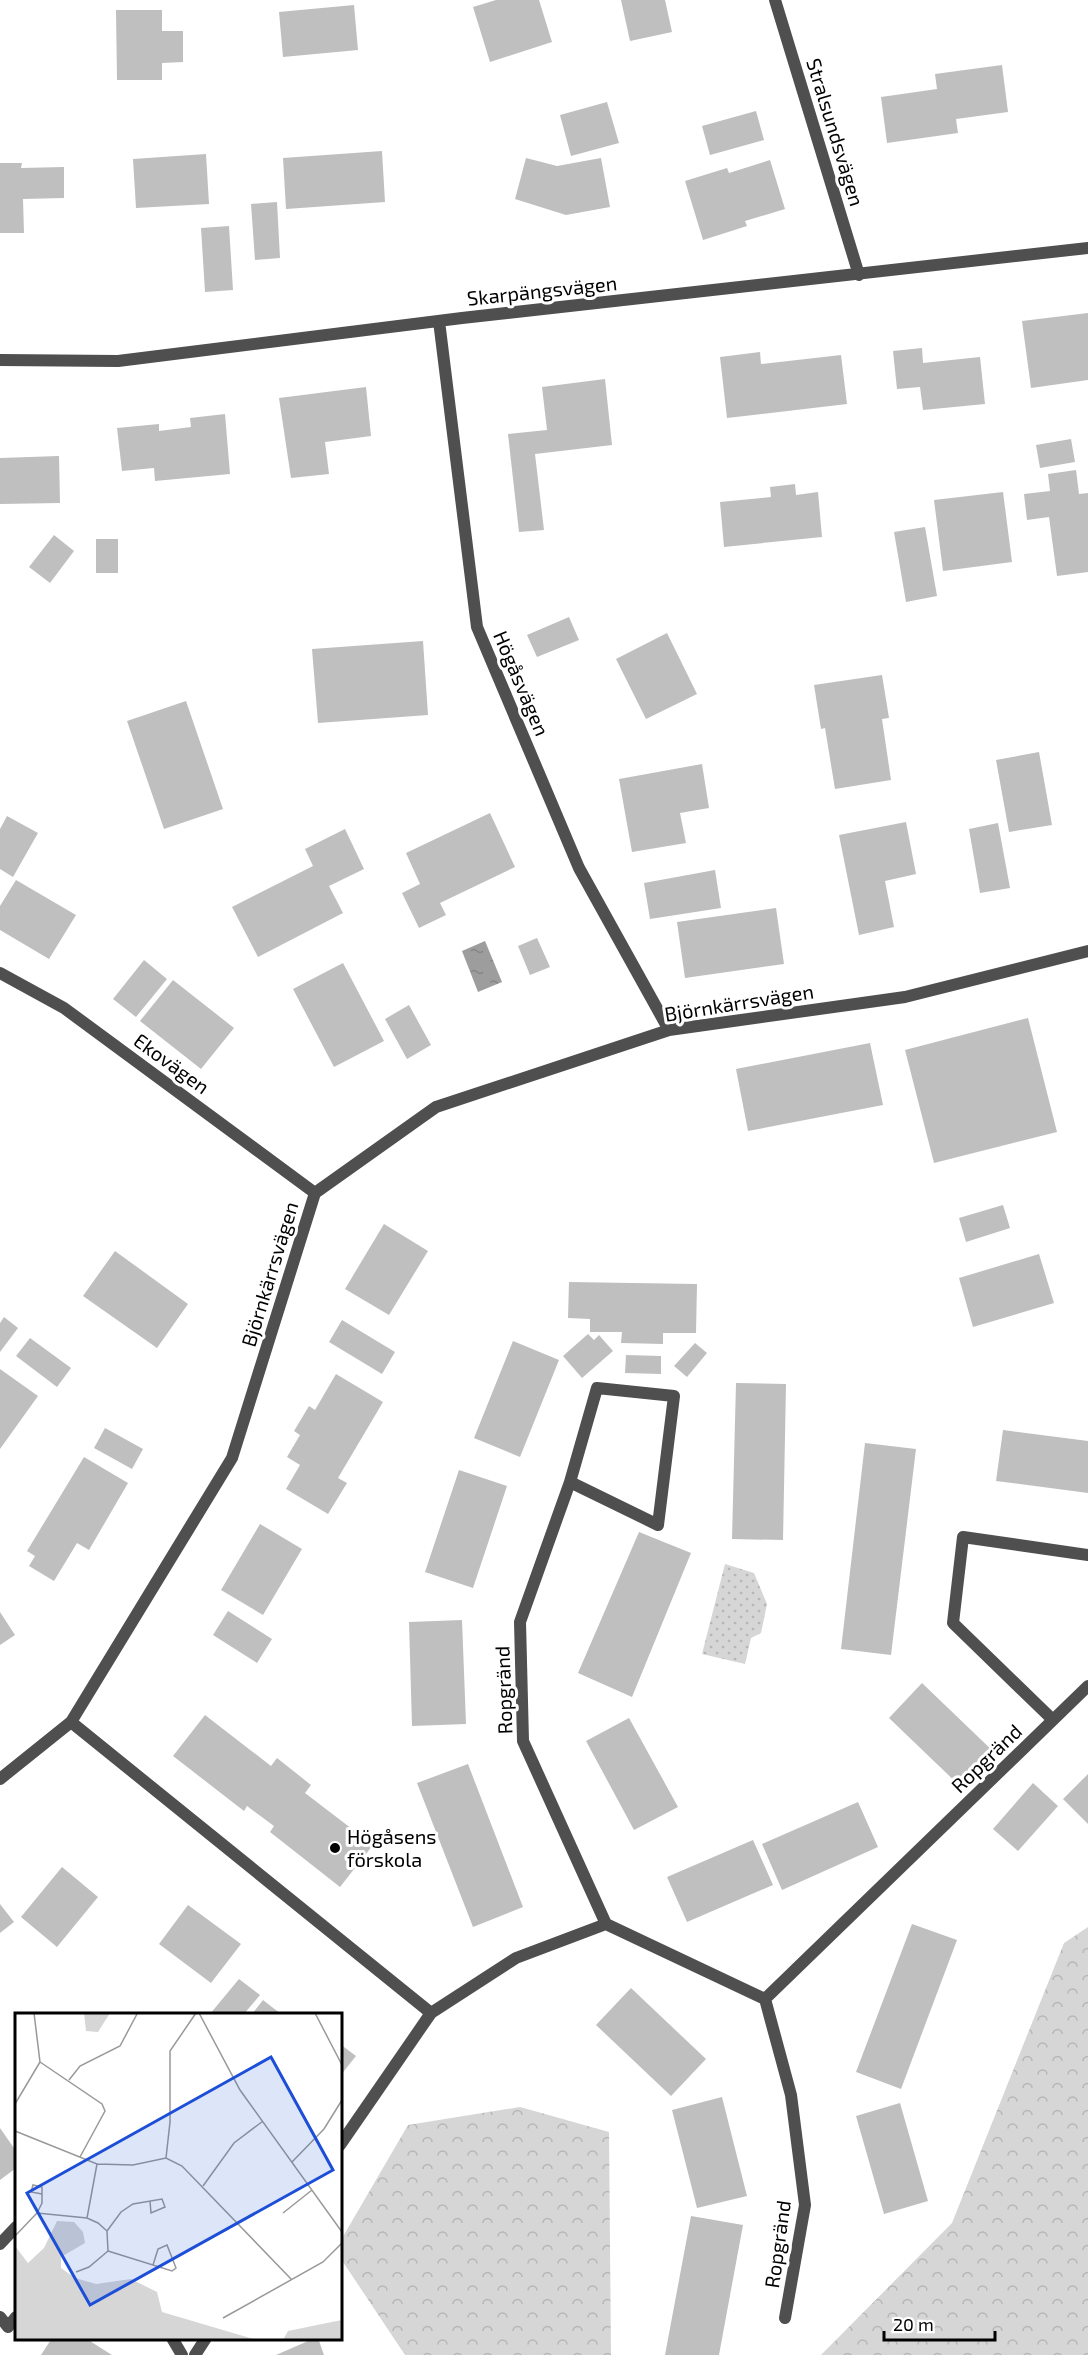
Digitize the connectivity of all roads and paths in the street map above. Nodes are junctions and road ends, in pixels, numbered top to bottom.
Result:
1 (775, 0) edge
2 (1088, 248) edge
3 (859, 275) junction
4 (439, 321) junction
5 (0, 360) edge
6 (1088, 951) edge
7 (0, 973) edge
8 (669, 1030) junction
9 (315, 1193) junction
10 (570, 1482) junction
11 (1088, 1555) edge
12 (1088, 1686) edge
13 (1053, 1720) junction
14 (70, 1722) junction
15 (0, 1779) edge
16 (606, 1924) junction
17 (765, 1999) junction
18 (431, 2013) junction
19 (342, 2142) edge
20 (15, 2228) edge
21 (0, 2244) edge
22 (0, 2317) edge
23 (785, 2318) dead end
24 (15, 2319) edge
25 (173, 2340) edge
26 (205, 2340) edge
27 (182, 2355) edge
28 (195, 2355) edge

1 - 3 street, Stralsundsvägen
2 - 3 street, Skarpängsvägen
3 - 4 street, Skarpängsvägen
4 - 5 street, Skarpängsvägen
4 - 8 street, Högåsvägen
6 - 8 street, Björnkärrsvägen
7 - 9 street, Ekovägen
8 - 9 street, Björnkärrsvägen
9 - 14 street, Björnkärrsvägen
10 - 10 street, Ropgränd
10 - 16 street, Ropgränd
11 - 13 street, Ropgränd
12 - 13 street, Ropgränd
13 - 17 street, Ropgränd
14 - 15 street, Björnkärrsvägen
14 - 18 street
16 - 17 street
16 - 18 street
17 - 23 street, Ropgränd
18 - 19 street
20 - 21 street
22 - 24 street
25 - 27 street
26 - 28 street

